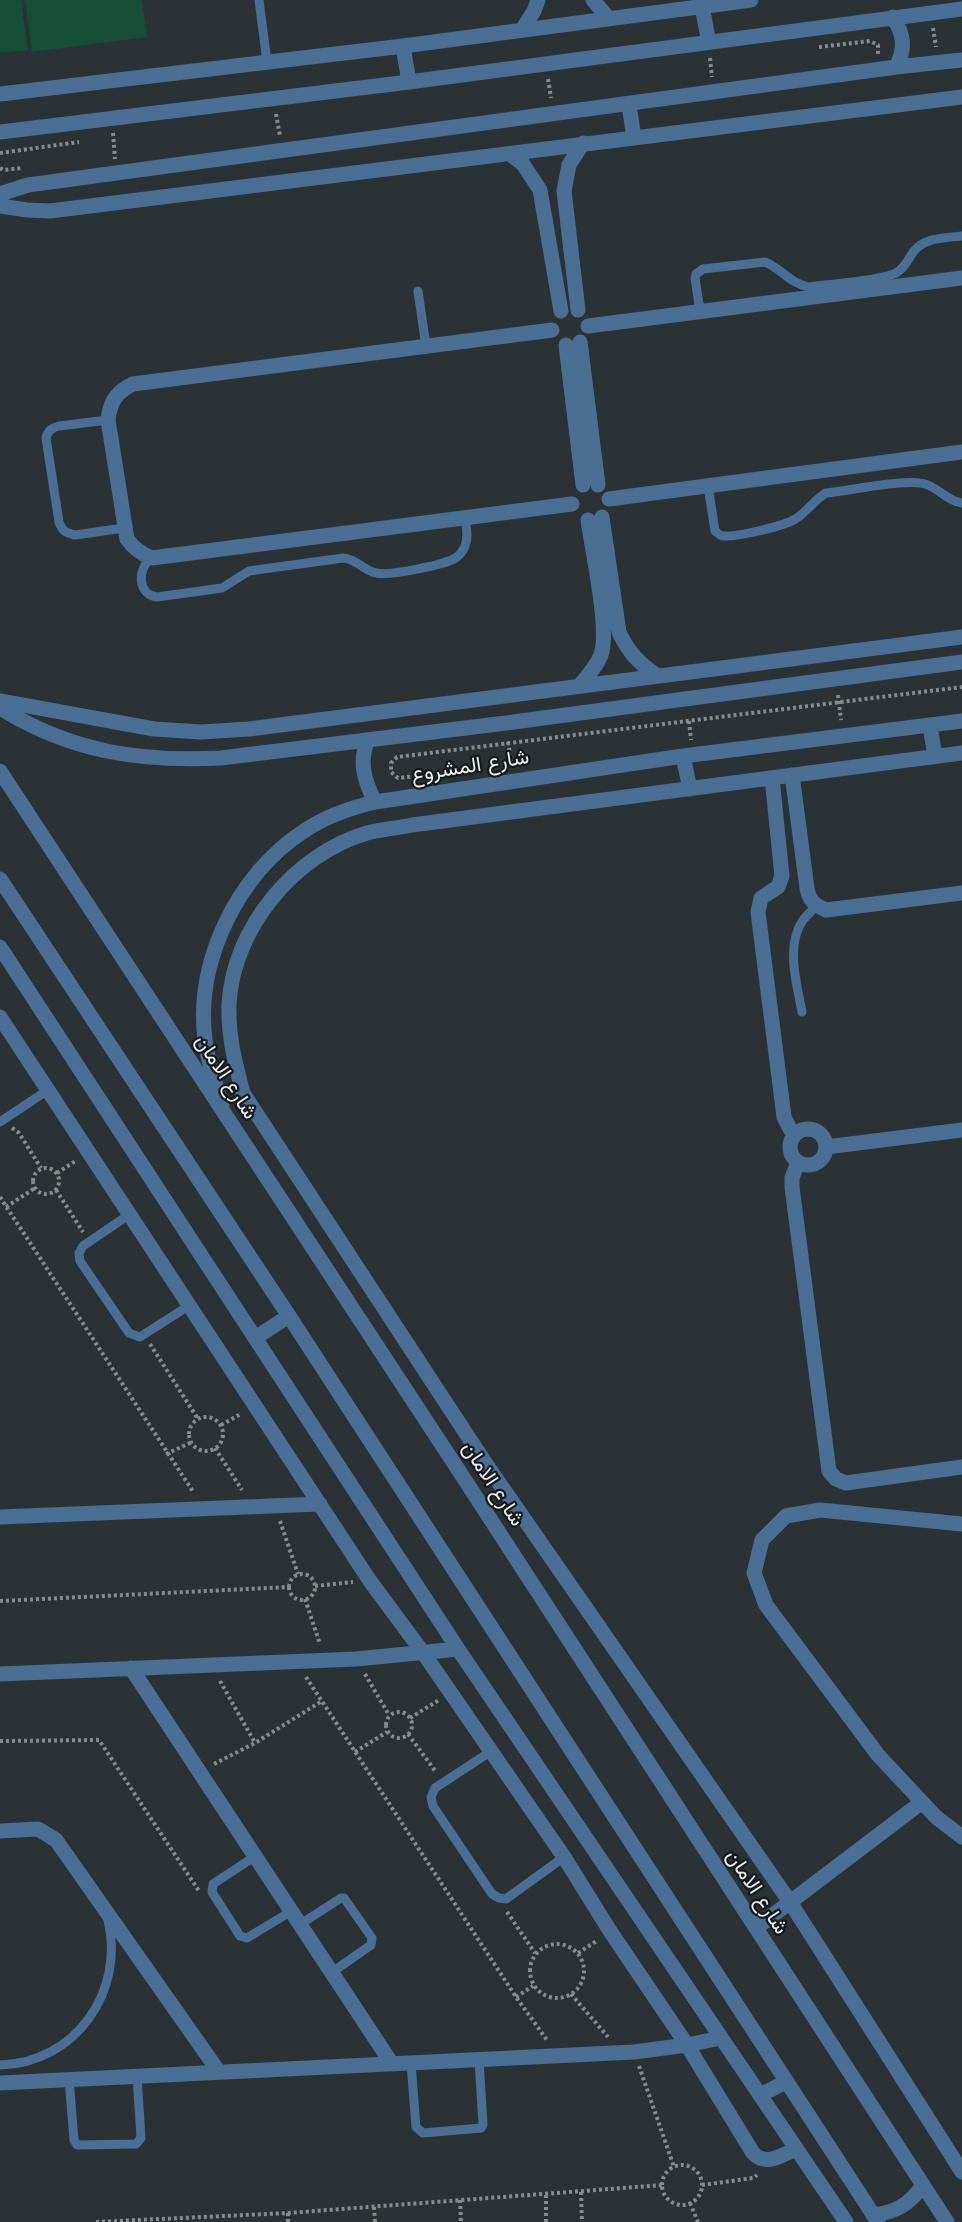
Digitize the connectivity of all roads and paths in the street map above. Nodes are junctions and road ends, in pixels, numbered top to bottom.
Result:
1 (260, 0) edge
2 (538, 0) edge
3 (593, 0) edge
4 (751, 0) edge
5 (702, 7) junction
6 (962, 9) edge
7 (893, 17) junction
8 (609, 19) junction
9 (522, 30) junction
10 (709, 42) junction
11 (403, 46) junction
12 (962, 60) edge
13 (267, 62) junction
14 (544, 64) junction
15 (896, 67) junction
16 (408, 82) junction
17 (714, 93) junction
18 (0, 94) edge
19 (962, 97) edge
20 (274, 98) junction
21 (629, 105) junction
22 (555, 115) junction
23 (112, 118) junction
24 (0, 132) edge
25 (634, 138) junction
26 (583, 143) junction
27 (282, 152) junction
28 (510, 154) junction
29 (117, 174) junction
30 (0, 194) edge
31 (0, 206) edge
32 (962, 236) edge
33 (962, 278) edge
34 (418, 291) dead end
35 (578, 310) junction
36 (561, 311) junction
37 (700, 311) junction
38 (588, 326) junction
39 (552, 330) junction
40 (573, 344) junction
41 (426, 346) junction
42 (108, 420) junction
43 (962, 452) edge
44 (590, 485) junction
45 (708, 486) junction
46 (609, 499) junction
47 (962, 503) edge
48 (572, 504) junction
49 (465, 518) junction
50 (595, 518) junction
51 (124, 528) junction
52 (152, 558) junction
53 (962, 637) edge
54 (962, 662) edge
55 (656, 675) junction
56 (836, 679) junction
57 (580, 685) junction
58 (962, 687) edge
59 (489, 698) junction
60 (686, 699) junction
61 (0, 701) edge
62 (839, 703) junction
63 (0, 708) edge
64 (962, 721) edge
65 (689, 722) junction
66 (499, 724) junction
67 (930, 726) junction
68 (843, 735) junction
69 (368, 740) junction
70 (509, 744) junction
71 (687, 748) junction
72 (962, 753) edge
73 (935, 756) junction
74 (522, 763) dead end
75 (511, 764) junction
76 (500, 765) dead end
77 (0, 771) edge
78 (435, 774) dead end
79 (792, 775) junction
80 (772, 778) junction
81 (513, 781) junction
82 (690, 789) junction
83 (375, 802) junction
84 (0, 879) edge
85 (962, 893) edge
86 (816, 906) junction
87 (2, 953) edge
88 (802, 1012) dead end
89 (0, 1017) edge
90 (48, 1090) junction
91 (223, 1111) junction
92 (3, 1123) edge
93 (962, 1130) edge
94 (796, 1134) junction
95 (826, 1147) junction
96 (798, 1162) junction
97 (41, 1168) junction
98 (35, 1188) junction
99 (56, 1190) junction
100 (0, 1197) edge
101 (6, 1207) junction
102 (130, 1214) junction
103 (82, 1246) junction
104 (190, 1305) junction
105 (289, 1316) junction
106 (145, 1334) junction
107 (255, 1338) junction
108 (256, 1405) junction
109 (198, 1419) junction
110 (221, 1425) junction
111 (192, 1442) junction
112 (215, 1448) junction
113 (166, 1454) junction
114 (962, 1467) edge
115 (320, 1504) junction
116 (253, 1506) junction
117 (275, 1506) junction
118 (205, 1508) junction
119 (0, 1517) edge
120 (962, 1524) edge
121 (298, 1574) junction
122 (370, 1581) junction
123 (315, 1586) junction
124 (289, 1587) junction
125 (305, 1599) junction
126 (0, 1601) edge
127 (458, 1649) junction
128 (424, 1654) junction
129 (356, 1659) junction
130 (326, 1660) junction
131 (297, 1662) junction
132 (210, 1665) junction
133 (130, 1668) junction
134 (0, 1674) edge
135 (450, 1693) junction
136 (322, 1701) junction
137 (389, 1715) junction
138 (410, 1718) junction
139 (387, 1732) junction
140 (408, 1734) junction
141 (0, 1741) edge
142 (255, 1743) junction
143 (355, 1752) junction
144 (490, 1752) junction
145 (198, 1772) junction
146 (444, 1783) junction
147 (922, 1802) junction
148 (0, 1831) edge
149 (962, 1837) edge
150 (254, 1857) junction
151 (564, 1857) junction
152 (212, 1892) junction
153 (498, 1898) junction
154 (790, 1902) junction
155 (105, 1909) junction
156 (290, 1912) junction
157 (299, 1925) junction
158 (756, 1928) junction
159 (610, 1931) junction
160 (535, 1953) junction
161 (579, 1953) junction
162 (331, 1973) junction
163 (534, 1986) junction
164 (572, 1994) junction
165 (516, 1997) junction
166 (721, 2037) junction
167 (687, 2045) junction
168 (628, 2052) junction
169 (558, 2056) junction
170 (479, 2060) junction
171 (411, 2063) junction
172 (392, 2064) junction
173 (2, 2065) edge
174 (219, 2072) junction
175 (137, 2076) junction
176 (69, 2079) junction
177 (786, 2082) junction
178 (2, 2083) edge
179 (760, 2095) junction
180 (796, 2149) junction
181 (760, 2159) junction
182 (675, 2167) junction
183 (962, 2172) edge
184 (663, 2185) junction
185 (702, 2185) junction
186 (923, 2186) junction
187 (581, 2192) junction
188 (546, 2194) junction
189 (460, 2200) junction
190 (690, 2203) junction
191 (374, 2207) junction
192 (288, 2213) junction
193 (875, 2218) edge
194 (203, 2219) edge
195 (118, 2221) edge
196 (96, 2222) edge
197 (288, 2222) edge
198 (375, 2222) edge
199 (460, 2222) edge
200 (546, 2222) edge
201 (582, 2222) edge
202 (698, 2222) edge
203 (846, 2222) edge
204 (947, 2222) edge

1 - 13 lane
2 - 9 street
3 - 8 street
4 - 5 street
5 - 8 street
5 - 10 street
6 - 7 street
7 - 10 street
7 - 15 street
8 - 9 street
9 - 11 street
10 - 14 street
10 - 17 path
11 - 13 street
11 - 16 street
12 - 15 street
13 - 18 street
14 - 16 street
14 - 22 path
15 - 17 street
16 - 20 street
17 - 21 street
19 - 25 street
20 - 23 street
20 - 27 path
21 - 22 street
21 - 25 street
22 - 27 street
23 - 24 street
23 - 29 path
25 - 26 street
26 - 28 street
26 - 35 street
27 - 29 street
28 - 31 street
28 - 36 street
29 - 30 street
32 - 37 lane
33 - 37 street
34 - 41 lane
35 - 36 street
35 - 38 street
36 - 39 street
37 - 38 street
38 - 40 street
39 - 40 street
39 - 41 street
40 - 44 street
41 - 42 street
42 - 51 street
42 - 51 lane
43 - 45 street
44 - 46 street
44 - 48 street
45 - 46 street
45 - 47 lane
46 - 50 street
48 - 49 street
48 - 50 street
49 - 52 street
49 - 52 lane
50 - 55 street
50 - 57 street
51 - 52 street
53 - 55 street
54 - 56 street, شارع المشروع
55 - 57 street
56 - 60 street, شارع المشروع
56 - 62 path
57 - 59 street
58 - 62 path
59 - 61 street
59 - 66 street
60 - 65 path
60 - 66 street, شارع المشروع
62 - 65 path
62 - 68 path
63 - 69 street, شارع المشروع
64 - 67 street, شارع المشروع
65 - 70 path
65 - 71 path
66 - 69 street, شارع المشروع
66 - 70 path
67 - 68 street, شارع المشروع
67 - 73 street
68 - 71 street, شارع المشروع
69 - 83 street
70 - 75 path
70 - 78 path
71 - 81 street, شارع المشروع
71 - 82 street
72 - 73 street
73 - 79 street
74 - 75 path
75 - 76 path
75 - 81 path
77 - 91 street, شارع الامان
79 - 80 street
79 - 86 street
80 - 82 street
80 - 94 street
81 - 83 street, شارع المشروع
82 - 154 street
83 - 91 street, شارع المشروع
84 - 105 street
85 - 86 street
86 - 88 lane
87 - 107 street
89 - 90 street
90 - 92 lane
90 - 102 street
91 - 158 street, شارع الامان
92 - 97 path
93 - 95 street
94 - 95 street
94 - 96 street
95 - 96 street
96 - 114 street
97 - 98 path
97 - 99 path
98 - 99 path
98 - 101 path
99 - 103 path
100 - 101 path
101 - 113 path
102 - 103 lane
102 - 104 street
103 - 106 lane
104 - 106 lane
104 - 108 street
105 - 107 street
105 - 177 street
106 - 109 path
107 - 127 street
108 - 110 path
108 - 115 street
109 - 110 path
109 - 111 path
110 - 112 path
111 - 112 path
111 - 113 path
112 - 116 path
113 - 118 path
115 - 117 street
115 - 122 street
116 - 117 street
116 - 118 street
117 - 121 path
118 - 119 street
120 - 147 street
121 - 123 path
121 - 124 path
122 - 123 path
122 - 128 street
123 - 125 path
124 - 125 path
124 - 126 path
125 - 130 path
127 - 128 street
127 - 166 street
128 - 129 street
128 - 135 street
129 - 130 street
129 - 137 path
130 - 131 street
131 - 132 street
131 - 136 path
132 - 133 street
132 - 142 path
133 - 134 street
133 - 145 street
135 - 138 path
135 - 144 street
136 - 142 path
136 - 143 path
137 - 138 path
137 - 139 path
138 - 140 path
139 - 140 path
139 - 143 path
140 - 146 path
141 - 152 path
142 - 145 path
143 - 165 path
144 - 146 lane
144 - 151 street
145 - 150 street
146 - 153 lane
147 - 149 street
147 - 154 street
148 - 155 street
150 - 152 lane
150 - 156 street
151 - 153 lane
151 - 159 street
152 - 156 lane
153 - 160 path
154 - 158 street
154 - 183 street
155 - 173 lane
155 - 174 street
156 - 157 street
157 - 162 street
157 - 162 lane
158 - 186 street, شارع الامان
159 - 161 path
159 - 167 street
160 - 161 path
160 - 163 path
161 - 164 path
162 - 172 street
163 - 164 path
163 - 165 path
164 - 168 path
165 - 169 path
166 - 167 street
166 - 179 street
167 - 168 street
167 - 181 street
168 - 169 street
168 - 182 path
169 - 170 street
170 - 171 street
170 - 171 lane
171 - 172 street
172 - 174 street
173 - 178 lane
174 - 175 street
175 - 176 street
175 - 176 lane
176 - 178 street
177 - 179 street
177 - 193 street
179 - 180 street
180 - 181 street
180 - 203 street
181 - 185 path
182 - 184 path
182 - 185 path
184 - 187 path
184 - 190 path
185 - 190 path
186 - 193 street
186 - 204 street, شارع الامان
187 - 188 path
187 - 201 path
188 - 189 path
188 - 200 path
189 - 191 path
189 - 199 path
190 - 202 path
191 - 192 path
191 - 198 path
192 - 194 path
192 - 197 path
194 - 195 path
195 - 196 path

